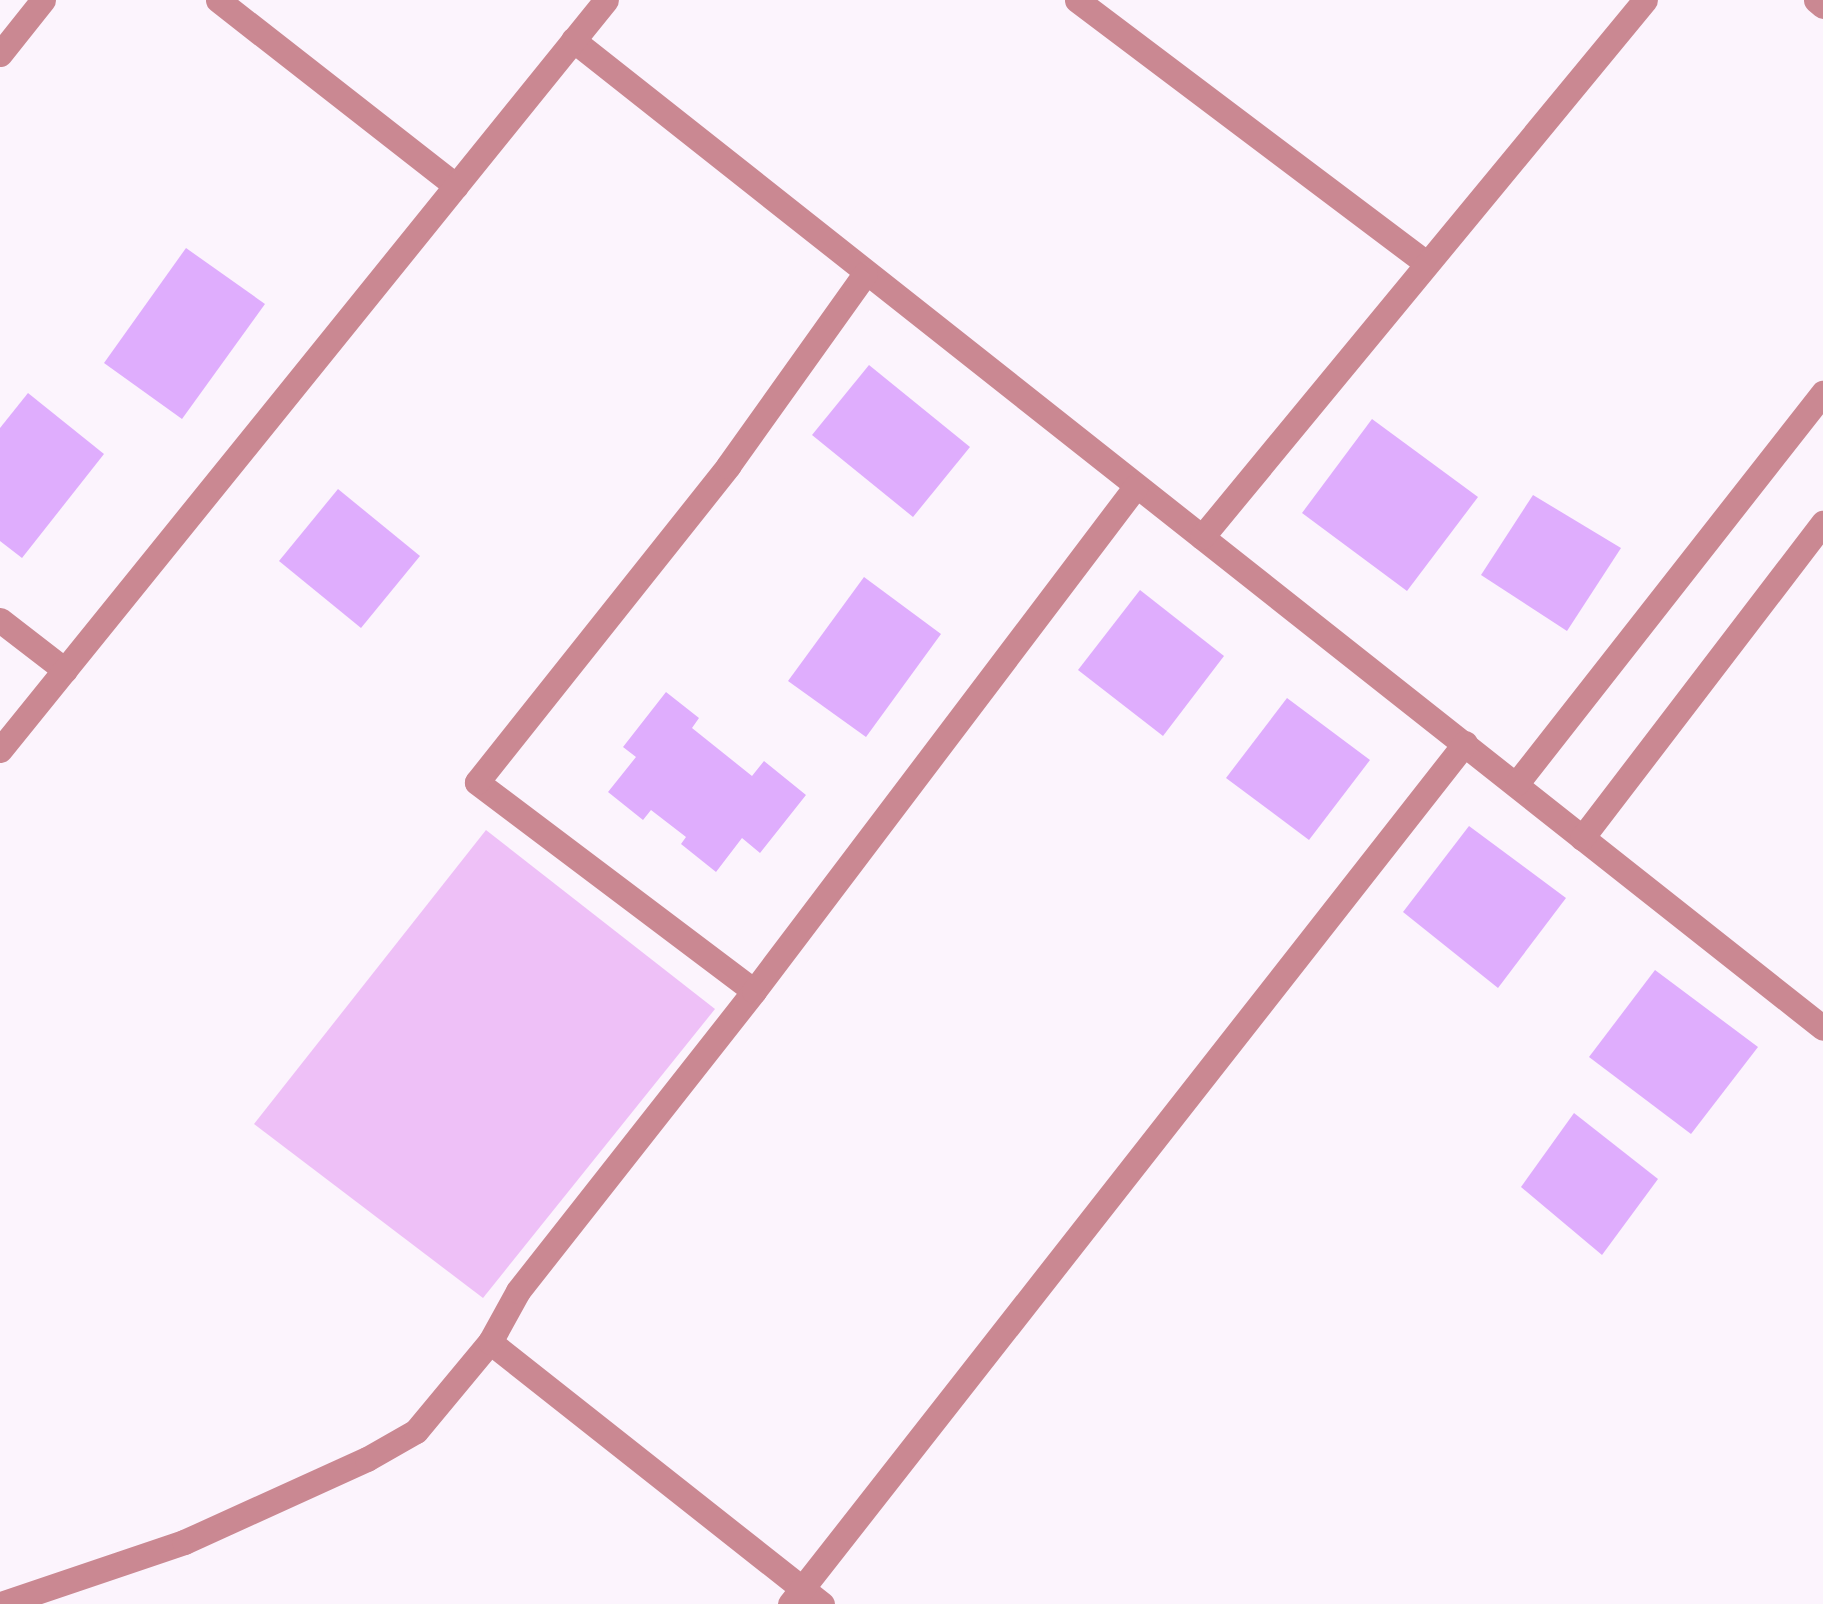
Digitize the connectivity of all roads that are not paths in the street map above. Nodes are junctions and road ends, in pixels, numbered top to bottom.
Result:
1 (43, 0) edge
2 (218, 0) edge
3 (606, 0) edge
4 (1077, 0) edge
5 (1645, 0) edge
6 (1816, 0) edge
7 (1823, 6) edge
8 (574, 40) junction
9 (0, 54) edge
10 (456, 186) junction
11 (1427, 264) junction
12 (865, 274) junction
13 (1823, 393) edge
14 (1136, 486) junction
15 (1823, 523) edge
16 (1202, 537) junction
17 (0, 620) edge
18 (65, 670) junction
19 (5, 733) edge
20 (1465, 743) junction
21 (1517, 783) junction
22 (1582, 838) junction
23 (754, 991) junction
24 (1823, 1028) edge
25 (490, 1342) junction
26 (804, 1599) edge
27 (1, 1604) edge

1 - 9 street
2 - 10 street
3 - 8 street
4 - 11 street
5 - 11 street
6 - 7 street
8 - 10 street
8 - 12 street
10 - 18 street
11 - 16 street
12 - 14 street
12 - 23 street
13 - 21 street
14 - 16 street
14 - 23 street
15 - 22 street
16 - 20 street
17 - 18 street
18 - 19 street
20 - 21 street
20 - 26 street
21 - 22 street
22 - 24 street
23 - 25 street
25 - 26 street
25 - 27 street

